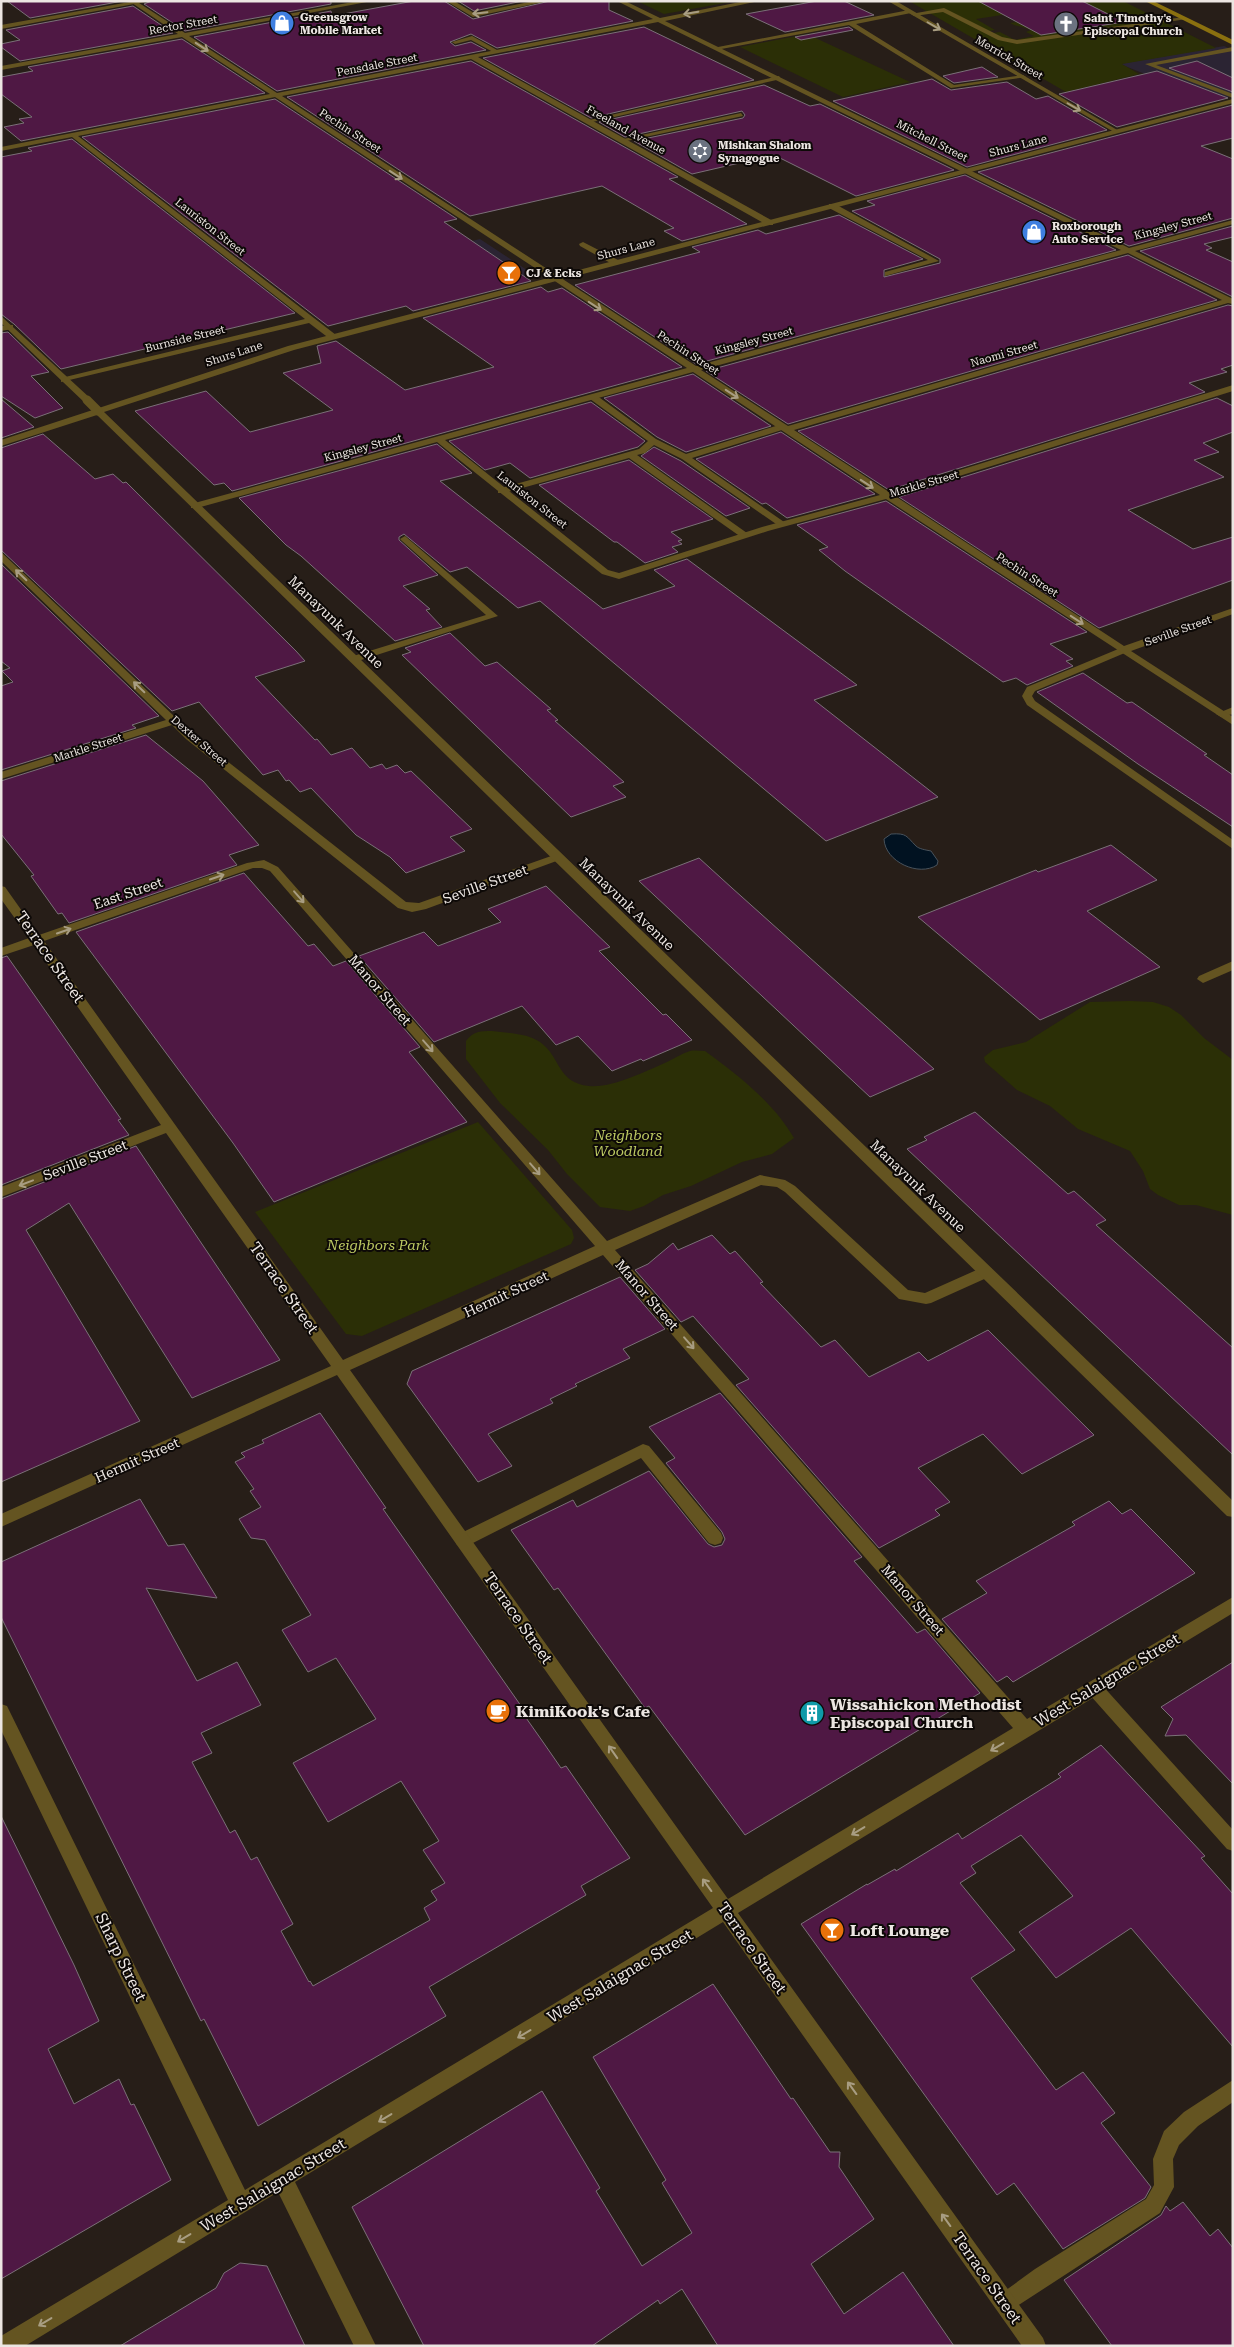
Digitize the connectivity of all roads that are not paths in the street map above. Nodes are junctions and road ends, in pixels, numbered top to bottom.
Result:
1 (147, 1) edge
2 (368, 1) edge
3 (449, 1) edge
4 (545, 1) edge
5 (620, 1) edge
6 (756, 1) edge
7 (891, 1) edge
8 (1148, 1) edge
9 (133, 2) edge
10 (911, 13) junction
11 (658, 19) junction
12 (1184, 19) junction
13 (850, 23) junction
14 (1, 27) edge
15 (183, 35) junction
16 (455, 42) dead end
17 (1233, 43) edge
18 (716, 48) junction
19 (1233, 48) edge
20 (496, 51) junction
21 (471, 56) junction
22 (1, 68) edge
23 (1023, 77) junction
24 (779, 78) junction
25 (275, 95) junction
26 (1233, 96) edge
27 (1233, 101) edge
28 (741, 115) dead end
29 (588, 121) junction
30 (1116, 132) junction
31 (73, 135) junction
32 (622, 140) junction
33 (1, 149) edge
34 (965, 171) junction
35 (832, 206) junction
36 (1233, 222) edge
37 (770, 223) junction
38 (583, 244) dead end
39 (1127, 251) junction
40 (617, 263) junction
41 (888, 274) dead end
42 (555, 279) junction
43 (1231, 301) edge
44 (1, 318) edge
45 (310, 320) junction
46 (10, 327) junction
47 (1, 330) edge
48 (333, 337) junction
49 (693, 369) junction
50 (64, 380) junction
51 (1233, 388) edge
52 (593, 397) junction
53 (784, 428) junction
54 (438, 439) junction
55 (652, 441) junction
56 (1, 443) edge
57 (630, 454) junction
58 (684, 457) junction
59 (501, 491) junction
60 (885, 496) junction
61 (194, 506) junction
62 (782, 524) junction
63 (744, 535) junction
64 (405, 538) dead end
65 (1, 555) edge
66 (614, 576) joint
67 (1233, 611) edge
68 (1123, 650) junction
69 (354, 659) junction
70 (1233, 710) edge
71 (1221, 714) junction
72 (174, 721) junction
73 (1233, 722) edge
74 (1, 776) edge
75 (1233, 846) edge
76 (558, 857) junction
77 (264, 864) joint
78 (1, 890) edge
79 (412, 908) joint
80 (38, 940) junction
81 (1, 952) edge
82 (1233, 966) edge
83 (1203, 979) dead end
84 (169, 1127) junction
85 (1, 1192) edge
86 (605, 1248) junction
87 (986, 1272) junction
88 (340, 1368) junction
89 (1233, 1511) edge
90 (1, 1521) edge
91 (714, 1538) dead end
92 (463, 1540) junction
93 (1233, 1604) edge
94 (1095, 1689) junction
95 (1, 1710) edge
96 (1026, 1730) junction
97 (1233, 1843) edge
98 (726, 1911) junction
99 (1233, 2090) edge
100 (283, 2180) junction
101 (241, 2204) junction
102 (1006, 2303) junction
103 (5, 2346) edge
104 (365, 2346) edge
105 (1036, 2346) edge

1 - 9 street
2 - 15 street, Rector Street
4 -> 3 street
5 - 11 street, Mitchell Street
6 -> 11 street, Pensdale Street
7 - 10 street, Merrick Street
8 - 12 main road
9 - 14 street
9 - 15 street, Pechin Street
10 - 12 street
10 - 13 street
10 -> 23 street, Merrick Street
11 - 18 street, Mitchell Street
11 - 20 street, Pensdale Street
12 - 17 main road
13 - 18 street
13 - 23 street
15 - 22 street, Rector Street
15 -> 25 street, Pechin Street
16 - 20 street
18 - 24 street, Mitchell Street
19 - 26 street
20 - 21 street, Pensdale Street
21 - 25 street, Pensdale Street
21 - 29 street, Freeland Avenue
23 -> 30 street, Merrick Street
24 - 29 street
24 - 34 street, Mitchell Street
25 - 31 street, Pensdale Street
25 -> 42 street, Pechin Street
27 - 30 street, Shurs Lane
28 - 32 street
29 - 32 street, Freeland Avenue
30 - 34 street, Shurs Lane
31 - 33 street, Pensdale Street
31 - 45 street, Lauriston Street
32 - 37 street, Freeland Avenue
34 - 35 street, Shurs Lane
34 - 39 street, Mitchell Street
35 - 37 street, Shurs Lane
35 - 41 street
36 - 39 street, Kingsley Street
37 - 40 street, Shurs Lane
38 - 40 street
39 - 43 street, Mitchell Street
39 - 49 street, Kingsley Street
40 - 42 street, Shurs Lane
42 - 48 street, Shurs Lane
42 -> 49 street, Pechin Street
43 - 53 street, Naomi Street
44 - 46 street, Manayunk Avenue
45 - 48 street, Lauriston Street
45 - 50 street, Burnside Street
46 - 47 street
46 - 50 street, Manayunk Avenue
48 - 56 street, Shurs Lane
49 - 52 street, Kingsley Street
49 -> 53 street, Pechin Street
50 - 61 street, Manayunk Avenue, bridge
51 - 60 street, Markle Street
52 - 54 street, Kingsley Street
52 - 55 street
53 - 58 street, Naomi Street
53 -> 60 street, Pechin Street
54 - 59 street, Lauriston Street
54 - 61 street, Kingsley Street
55 - 57 street
55 - 58 street
57 - 59 street
57 - 63 street
58 - 62 street
59 - 66 street, Lauriston Street
60 - 62 street, Markle Street
60 -> 68 street, Pechin Street
61 - 69 street, Manayunk Avenue
62 - 63 street, Markle Street
63 - 66 street, Markle Street
64 - 69 street
72 -> 65 street, Dexter Street
67 - 68 street, Seville Street
68 - 71 street, Pechin Street
68 - 75 street, Seville Street
69 - 76 street, Manayunk Avenue
70 - 71 street
71 - 73 street, Pechin Street
72 - 74 street, Markle Street
72 - 79 street, Dexter Street
76 - 79 street, Seville Street
76 - 87 street, Manayunk Avenue
80 -> 77 street, East Street
77 -> 86 street, Manor Street
78 - 80 street, Terrace Street
80 - 81 street, East Street
80 - 84 street, Terrace Street
82 - 83 street
84 -> 85 street, Seville Street
84 - 88 street, Terrace Street
86 - 87 street, Hermit Street
86 - 88 street, Hermit Street
86 -> 96 street, Manor Street
87 - 89 street, Manayunk Avenue
88 - 90 street, Hermit Street
88 - 92 street, Terrace Street
91 - 92 street
98 -> 92 street, Terrace Street
93 - 94 street, West Salaignac Street
94 - 96 street, West Salaignac Street
94 - 97 street
95 - 101 street, Sharp Street
96 -> 98 street, West Salaignac Street
98 -> 100 street, West Salaignac Street
102 -> 98 street, Terrace Street
99 - 102 street
100 - 101 street, West Salaignac Street
100 - 104 street
101 -> 103 street, West Salaignac Street
102 - 105 street, Terrace Street

